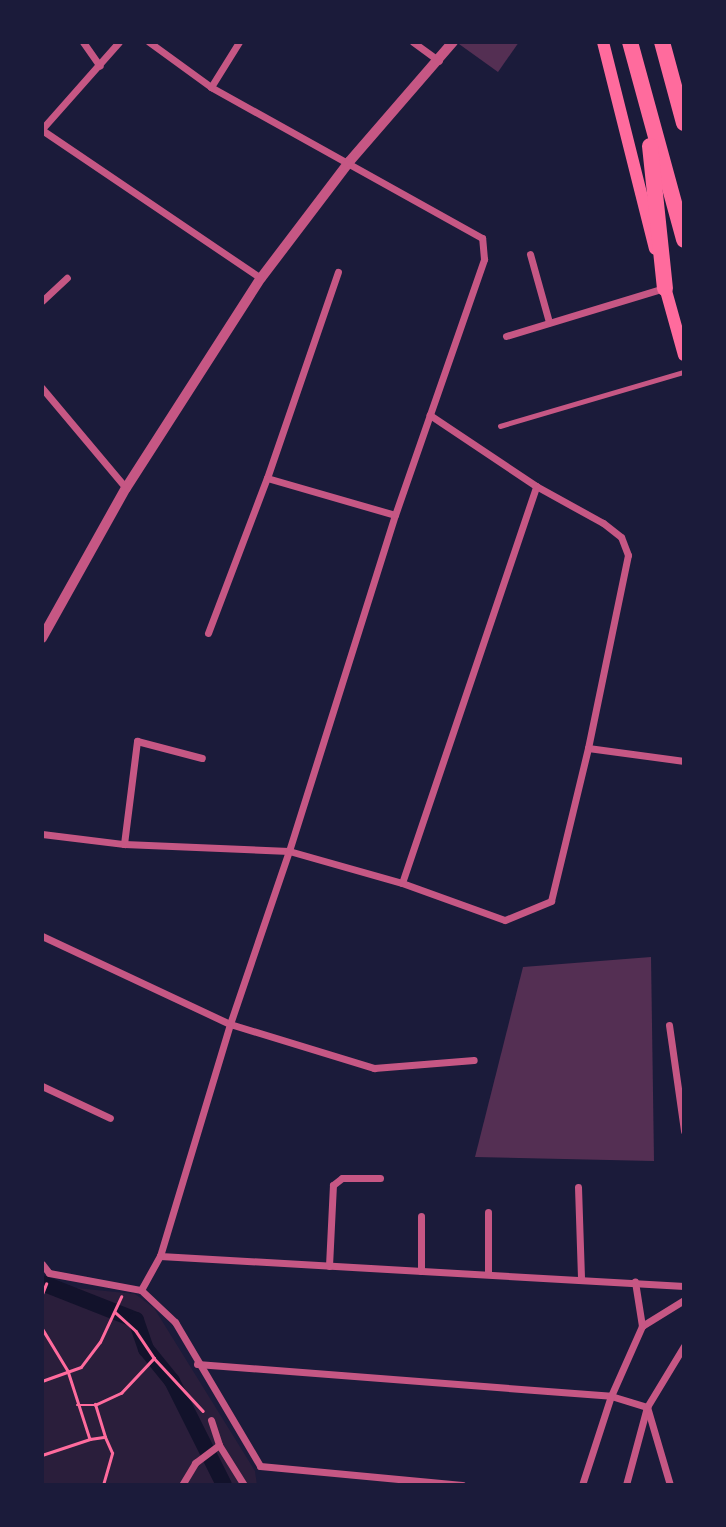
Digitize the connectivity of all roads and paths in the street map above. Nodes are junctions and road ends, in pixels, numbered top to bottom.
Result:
1 (83, 42) edge
2 (118, 42) edge
3 (149, 42) edge
4 (239, 42) edge
5 (413, 42) edge
6 (453, 42) edge
7 (603, 42) edge
8 (631, 42) edge
9 (662, 42) edge
10 (439, 61) junction
11 (100, 66) junction
12 (211, 86) junction
13 (645, 98) junction
14 (684, 123) edge
15 (42, 130) edge
16 (349, 162) junction
17 (684, 240) edge
18 (530, 254) dead end
19 (338, 272) dead end
20 (67, 278) dead end
21 (261, 278) junction
22 (665, 288) junction
23 (42, 301) edge
24 (549, 322) junction
25 (506, 336) dead end
26 (684, 355) edge
27 (684, 372) edge
28 (42, 388) edge
29 (430, 415) junction
30 (500, 426) dead end
31 (267, 478) junction
32 (536, 486) junction
33 (126, 488) junction
34 (395, 515) junction
35 (208, 633) dead end
36 (42, 638) edge
37 (588, 748) junction
38 (202, 758) dead end
39 (684, 761) edge
40 (42, 834) edge
41 (124, 844) junction
42 (289, 851) junction
43 (402, 883) junction
44 (42, 936) edge
45 (230, 1024) junction
46 (669, 1025) dead end
47 (474, 1060) dead end
48 (42, 1086) edge
49 (110, 1118) dead end
50 (684, 1132) edge
51 (380, 1178) dead end
52 (578, 1187) dead end
53 (488, 1212) dead end
54 (421, 1216) dead end
55 (160, 1256) junction
56 (42, 1264) edge
57 (329, 1266) junction
58 (421, 1271) junction
59 (488, 1274) junction
60 (581, 1279) junction
61 (635, 1282) junction
62 (684, 1286) edge
63 (125, 1287) junction
64 (141, 1290) junction
65 (684, 1300) edge
66 (115, 1312) junction
67 (642, 1326) junction
68 (42, 1328) edge
69 (684, 1346) edge
70 (154, 1358) junction
71 (197, 1364) junction
72 (68, 1371) junction
73 (42, 1381) edge
74 (611, 1396) junction
75 (77, 1405) junction
76 (95, 1405) junction
77 (647, 1407) junction
78 (211, 1420) joint
79 (105, 1437) junction
80 (90, 1439) junction
81 (219, 1445) junction
82 (42, 1455) edge
83 (103, 1485) edge
84 (182, 1485) edge
85 (244, 1485) edge
86 (462, 1485) edge
87 (582, 1485) edge
88 (626, 1485) edge
89 (670, 1485) edge

1 - 11 street
2 - 11 street
3 - 12 street
4 - 12 street
5 - 10 street
6 - 10 street
7 - 22 main road
8 - 13 highway
9 - 14 highway
10 - 16 street
11 - 15 street
12 - 16 street
13 - 17 highway
13 - 22 highway
15 - 21 street
16 - 21 street
16 - 29 street
18 - 24 street
19 - 31 street
20 - 23 street
21 - 33 street
22 - 24 street
22 - 26 main road
24 - 25 street
27 - 30 lane
28 - 33 street
29 - 32 street
29 - 34 street
31 - 34 street
31 - 35 street
32 - 37 street
32 - 43 street
33 - 36 street
34 - 42 street
37 - 39 street
37 - 43 street
38 - 41 street
40 - 41 street
41 - 42 street
42 - 43 street
42 - 45 street
44 - 45 street
45 - 47 street
45 - 55 street
46 - 50 street
48 - 49 street
51 - 57 street
52 - 60 street
53 - 59 street
54 - 58 street
55 - 57 street
55 - 64 street
56 - 63 street
57 - 58 street
58 - 59 street
59 - 60 street
60 - 61 street
61 - 62 street
61 - 67 street
63 - 64 street
63 - 66 path
64 - 71 street
65 - 67 street
66 - 70 path
66 - 72 path
67 - 74 street
68 - 72 path
69 - 77 street
70 - 76 path
70 - 78 path
71 - 74 street
71 - 86 street
72 - 73 path
72 - 75 path
74 - 77 street
74 - 87 street
75 - 76 path
75 - 80 path
76 - 79 path
77 - 88 street
77 - 89 street
78 - 81 street
79 - 80 path
79 - 83 path
80 - 82 path
81 - 84 street
81 - 85 street

